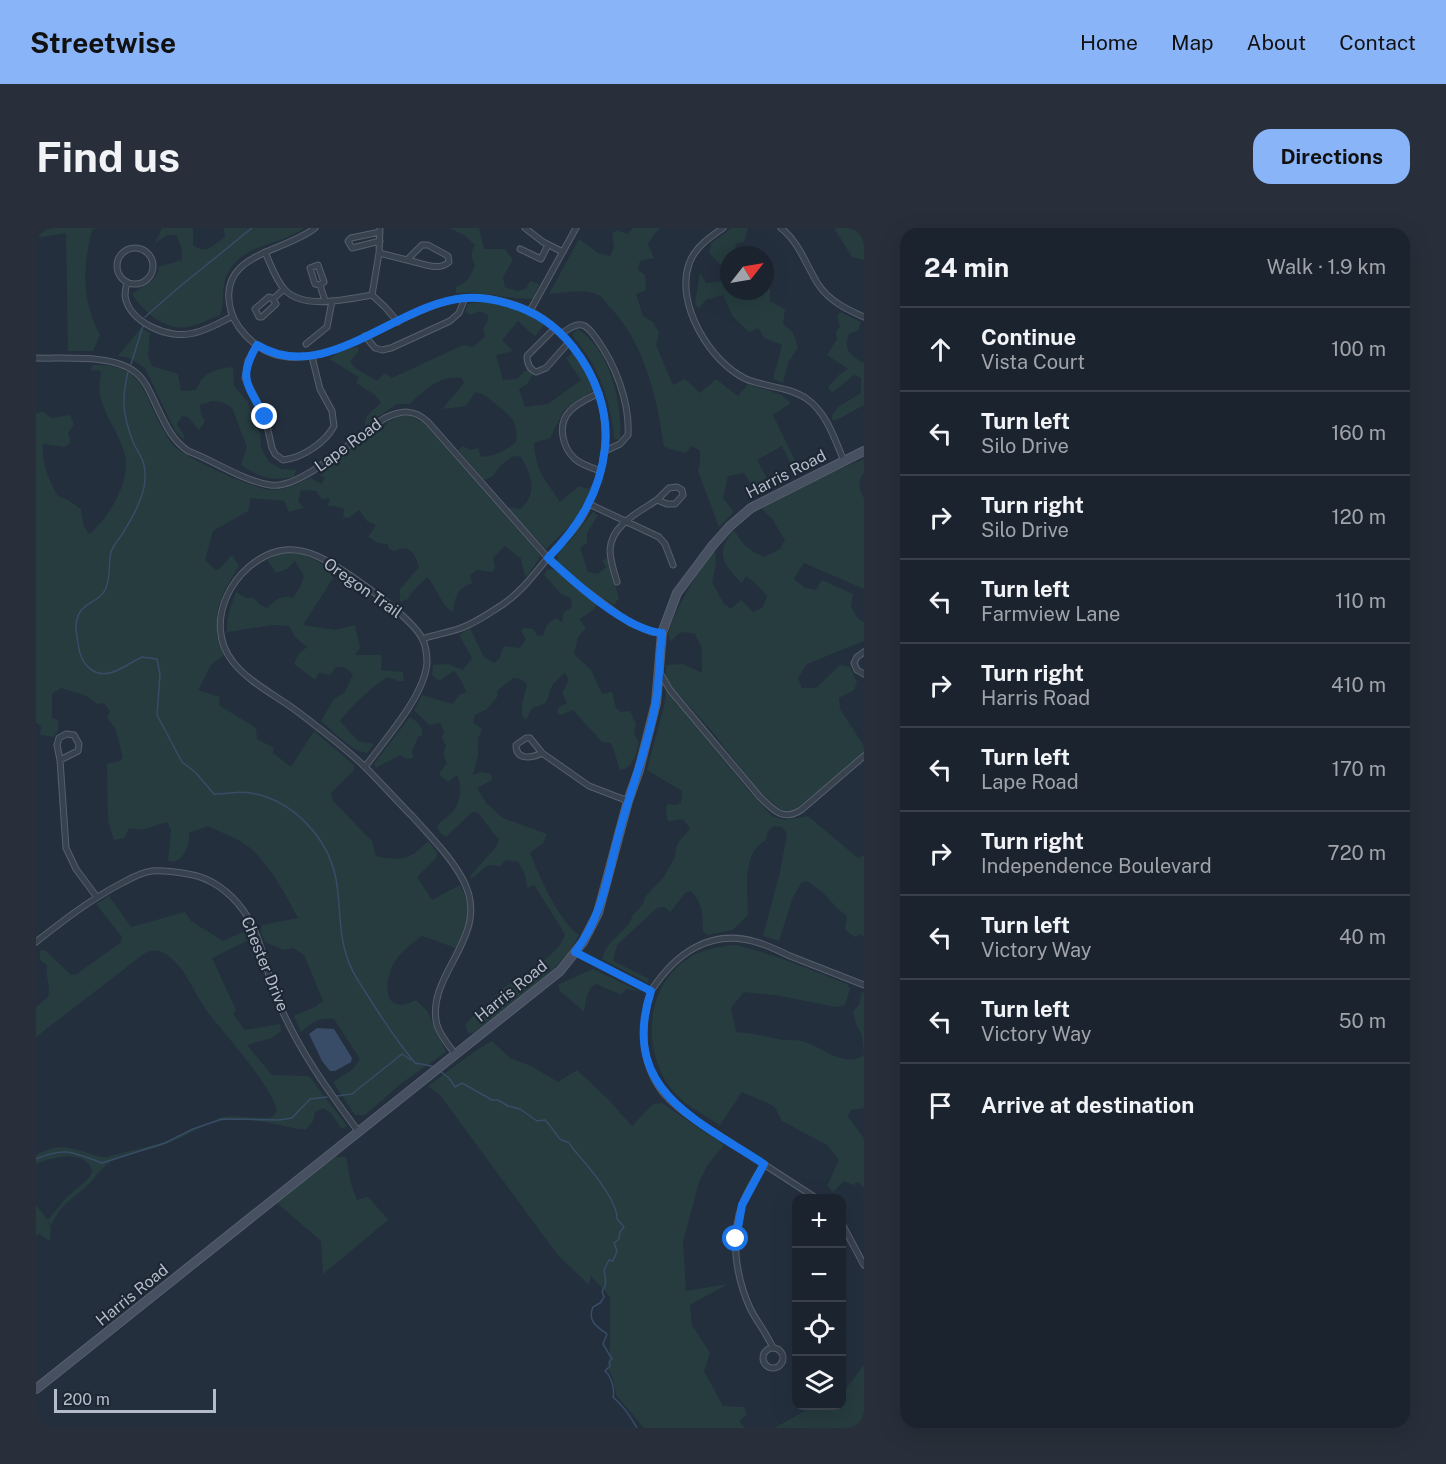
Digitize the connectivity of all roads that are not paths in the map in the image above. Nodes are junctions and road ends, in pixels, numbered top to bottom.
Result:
1 (315, 228) edge
2 (525, 228) edge
3 (576, 228) edge
4 (723, 228) edge
5 (781, 228) edge
6 (380, 230) edge
7 (380, 241) junction
8 (548, 245) junction
9 (520, 249) dead end
10 (266, 252) junction
11 (562, 252) junction
12 (380, 253) junction
13 (407, 260) junction
14 (127, 282) junction
15 (320, 285) dead end
16 (284, 289) junction
17 (372, 295) junction
18 (465, 298) junction
19 (273, 299) dead end
20 (325, 301) junction
21 (332, 302) junction
22 (530, 311) junction
23 (233, 316) junction
24 (864, 317) edge
25 (398, 322) junction
26 (555, 328) junction
27 (561, 334) junction
28 (365, 336) junction
29 (569, 342) junction
30 (306, 344) dead end
31 (257, 345) junction
32 (312, 357) junction
33 (36, 358) edge
34 (599, 393) junction
35 (605, 451) junction
36 (864, 451) edge
37 (844, 461) junction
38 (601, 471) junction
39 (657, 500) junction
40 (589, 504) junction
41 (627, 520) junction
42 (548, 558) junction
43 (673, 565) dead end
44 (617, 582) dead end
45 (662, 633) junction
46 (422, 639) junction
47 (864, 652) edge
48 (659, 672) junction
49 (864, 674) edge
50 (542, 753) junction
51 (864, 756) edge
52 (60, 760) junction
53 (365, 767) junction
54 (628, 801) junction
55 (96, 896) junction
56 (36, 942) edge
57 (575, 952) junction
58 (864, 985) edge
59 (651, 991) junction
60 (455, 1054) junction
61 (358, 1131) junction
62 (764, 1164) junction
63 (810, 1194) edge
64 (846, 1231) edge
65 (864, 1265) edge
66 (773, 1348) dead end
67 (36, 1389) edge

1 - 10 street
2 - 8 street
3 - 11 street
4 - 37 street
5 - 24 street
6 - 7 street
6 - 7 street
7 - 12 street
8 - 9 street
8 - 11 street
10 - 16 street
10 - 23 street
11 - 22 street
12 - 13 street
12 - 17 street
13 - 13 street
14 - 14 street
14 - 23 street
15 - 20 street
16 - 19 street
16 - 20 street
17 - 21 street
17 - 25 street
18 - 22 street
18 - 25 street
18 - 28 street
20 - 21 street
21 - 30 street
22 - 26 street
23 - 31 street
25 - 28 street
26 - 27 street
26 - 29 street
27 - 29 street
27 - 35 street
28 - 32 street
29 - 34 street
31 - 32 street
31 - 32 street
33 - 42 street, Lape Road
34 - 35 street
34 - 38 street
35 - 38 street
36 - 37 street, Harris Road
37 - 45 street, Harris Road
38 - 40 street
39 - 39 street
39 - 41 street
40 - 41 street
40 - 42 street
41 - 43 street
41 - 44 street
42 - 45 street, Lape Road
42 - 46 street
45 - 48 street, Harris Road
46 - 53 street
46 - 53 street, Oregon Trail
47 - 49 street
48 - 51 street
48 - 54 street, Harris Road
50 - 50 street
50 - 54 street
52 - 52 street
52 - 55 street
53 - 60 street, Oregon Trail
54 - 57 street, Harris Road
55 - 56 street, Chester Drive
55 - 61 street, Chester Drive
57 - 59 street
57 - 60 street, Harris Road
58 - 59 street
59 - 62 street
60 - 61 street, Harris Road
61 - 67 street, Harris Road
62 - 63 street
62 - 66 street
64 - 65 street

